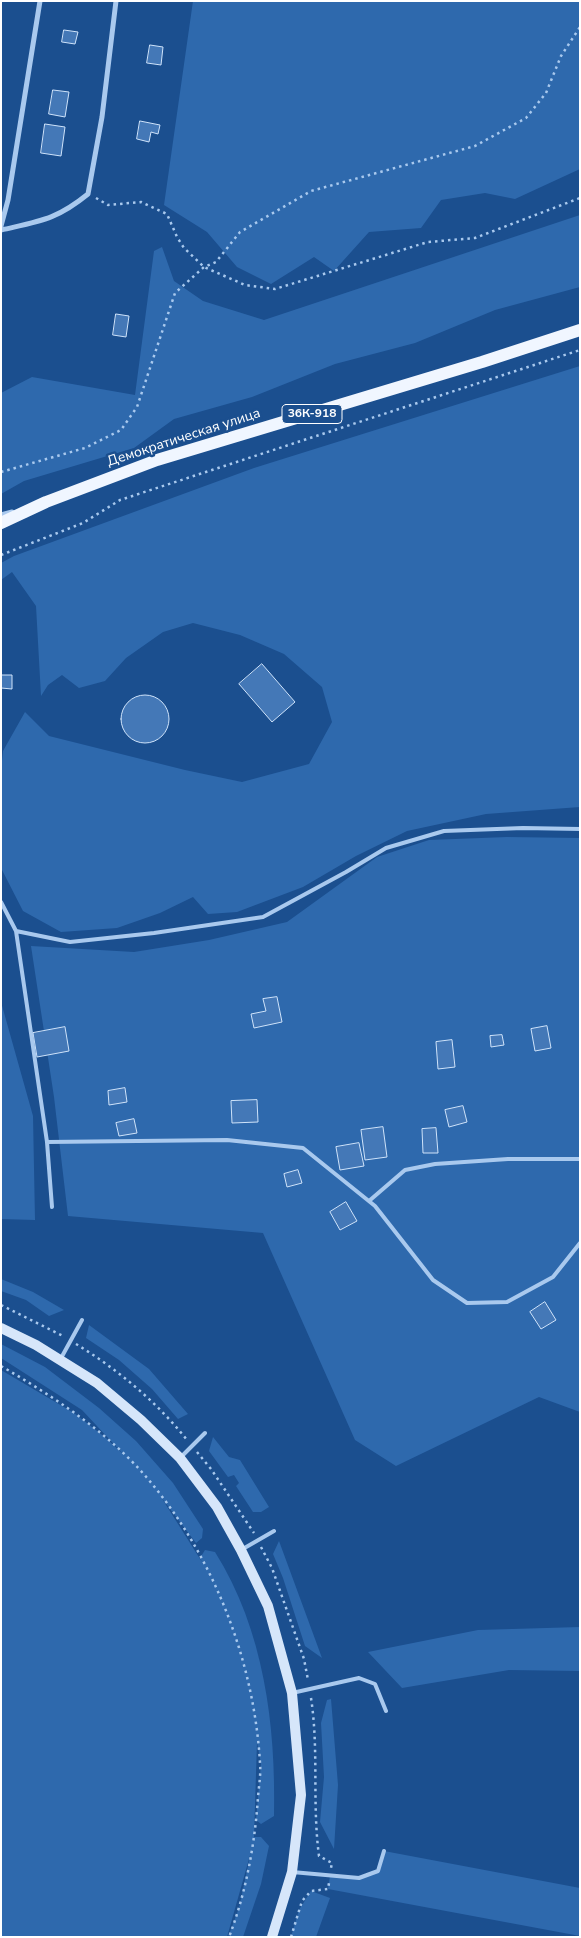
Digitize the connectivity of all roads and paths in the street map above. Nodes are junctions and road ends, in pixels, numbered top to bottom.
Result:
1 (40, 1) edge
2 (116, 1) edge
3 (580, 26) edge
4 (88, 194) junction
5 (580, 198) edge
6 (1, 228) edge
7 (204, 267) junction
8 (580, 330) edge
9 (580, 350) edge
10 (1, 472) edge
11 (46, 502) junction
12 (1, 515) edge
13 (1, 523) edge
14 (1, 532) edge
15 (1, 555) edge
16 (580, 829) edge
17 (1, 902) edge
18 (16, 931) junction
19 (47, 1142) junction
20 (580, 1159) edge
21 (369, 1201) junction
22 (52, 1208) dead end
23 (580, 1243) edge
24 (1, 1305) edge
25 (82, 1320) dead end
26 (1, 1328) edge
27 (70, 1340) junction
28 (60, 1360) junction
29 (1, 1366) edge
30 (205, 1433) dead end
31 (192, 1446) junction
32 (180, 1458) junction
33 (274, 1531) dead end
34 (257, 1540) junction
35 (241, 1550) junction
36 (309, 1690) junction
37 (292, 1693) junction
38 (386, 1711) dead end
39 (384, 1852) dead end
40 (292, 1872) junction
41 (330, 1876) junction
42 (229, 1937) edge
43 (272, 1937) edge
44 (291, 1937) edge

1 - 6 street
2 - 4 street
3 - 7 path
4 - 6 street
4 - 7 path
5 - 7 path
7 - 10 path
8 - 11 main road, Демократическая улица / 36К-918
9 - 15 path
11 - 12 street
11 - 13 main road, Демократическая улица / 36К-918
11 - 14 main road
16 - 18 lane
17 - 18 lane
18 - 19 lane
19 - 21 lane
19 - 22 lane
20 - 21 lane
21 - 23 lane
24 - 27 path
25 - 27 lane
26 - 28 main road
27 - 28 lane
27 - 31 path
28 - 32 main road
29 - 42 path
30 - 31 lane
31 - 32 lane
31 - 34 path
32 - 35 main road
33 - 34 lane
34 - 35 lane
34 - 36 path
35 - 37 main road
36 - 37 lane
36 - 38 lane
36 - 41 path
37 - 40 main road
39 - 41 lane
40 - 41 lane
40 - 43 main road
41 - 44 path

